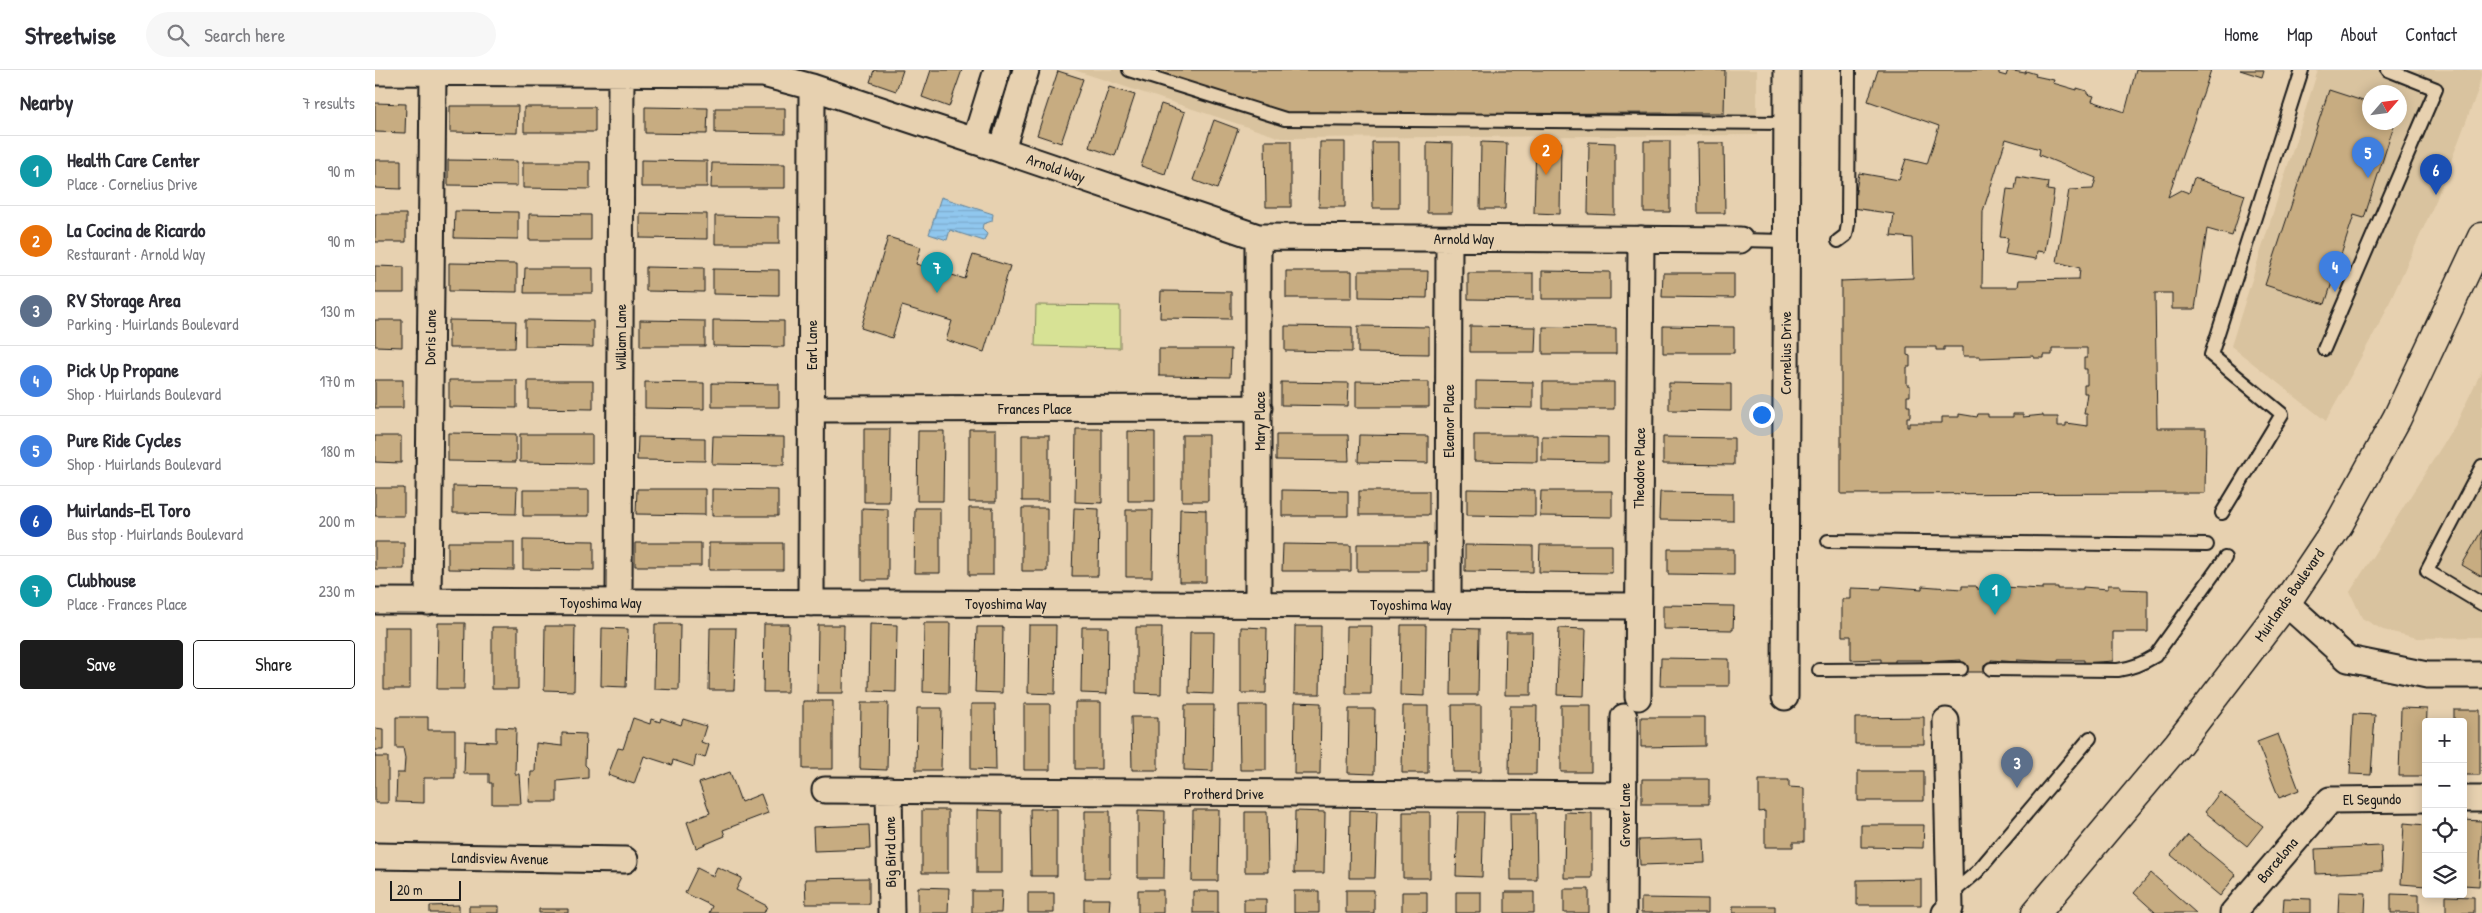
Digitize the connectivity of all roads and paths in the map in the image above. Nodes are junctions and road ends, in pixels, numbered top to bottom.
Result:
1 (997, 70) edge
2 (1025, 70) edge
3 (1129, 70) edge
4 (1787, 70) edge
5 (1849, 70) edge
6 (2302, 70) edge
7 (2388, 70) edge
8 (375, 72) edge
9 (433, 72) junction
10 (621, 72) junction
11 (812, 87) junction
12 (1787, 123) junction
13 (975, 141) junction
14 (1002, 150) junction
15 (1258, 237) junction
16 (1449, 238) junction
17 (2482, 238) edge
18 (1641, 239) junction
19 (1740, 240) joint
20 (1786, 241) junction
21 (1838, 241) dead end
22 (2324, 349) dead end
23 (1259, 408) junction
24 (811, 409) junction
25 (2482, 466) edge
26 (2222, 513) dead end
27 (1827, 541) dead end
28 (2207, 545) dead end
29 (2225, 558) dead end
30 (375, 602) edge
31 (428, 602) junction
32 (619, 602) junction
33 (2286, 602) junction
34 (811, 603) junction
35 (1258, 604) junction
36 (1448, 604) junction
37 (2482, 604) edge
38 (1637, 606) junction
39 (1961, 669) dead end
40 (1991, 669) dead end
41 (1819, 670) dead end
42 (2482, 675) edge
43 (1638, 696) dead end
44 (1785, 697) dead end
45 (1624, 717) dead end
46 (1945, 721) dead end
47 (2090, 738) dead end
48 (825, 790) dead end
49 (889, 790) junction
50 (1624, 796) junction
51 (2422, 799) edge
52 (2467, 799) edge
53 (2482, 799) edge
54 (2321, 808) joint
55 (375, 856) edge
56 (625, 860) dead end
57 (1947, 905) edge
58 (891, 913) edge
59 (1623, 913) edge
60 (2036, 913) edge
61 (2233, 913) edge

1 - 13 street
2 - 14 street
3 - 12 lane
4 - 12 street, Cornelius Drive
5 - 21 lane
6 - 26 lane
7 - 22 lane
8 - 9 street, Arnold Way
9 - 10 street, Arnold Way
9 - 31 street, Doris Lane
10 - 11 street, Arnold Way
10 - 32 street, William Lane
11 - 13 street, Arnold Way
11 - 24 street, Earl Lane
12 - 20 street, Cornelius Drive
13 - 14 street, Arnold Way
14 - 15 street, Arnold Way
15 - 16 street, Arnold Way
15 - 23 street, Mary Place
16 - 18 street, Arnold Way
16 - 36 street, Eleanor Place
17 - 33 main road, Muirlands Boulevard
18 - 19 street, Arnold Way
18 - 38 street, Theodore Place
19 - 20 lane
20 - 44 street, Cornelius Drive
23 - 24 street, Frances Place
23 - 35 street, Mary Place
24 - 34 street, Earl Lane
25 - 37 lane
27 - 28 lane
29 - 40 lane
30 - 31 street, Toyoshima Way
31 - 32 street, Toyoshima Way
32 - 34 street, Toyoshima Way
33 - 42 street
33 - 60 main road, Muirlands Boulevard
34 - 35 street, Toyoshima Way
35 - 36 street, Toyoshima Way
36 - 38 street, Toyoshima Way
38 - 43 street, Theodore Place
39 - 41 lane
45 - 50 street, Grover Lane
46 - 57 street
47 - 57 lane
48 - 49 street, Protherd Drive
49 - 50 street, Protherd Drive
49 - 58 street, Big Bird Lane
50 - 59 street, Grover Lane
51 - 54 street, El Segundo
52 - 53 street
54 - 61 street, Barcelona
55 - 56 street, Landisview Avenue

